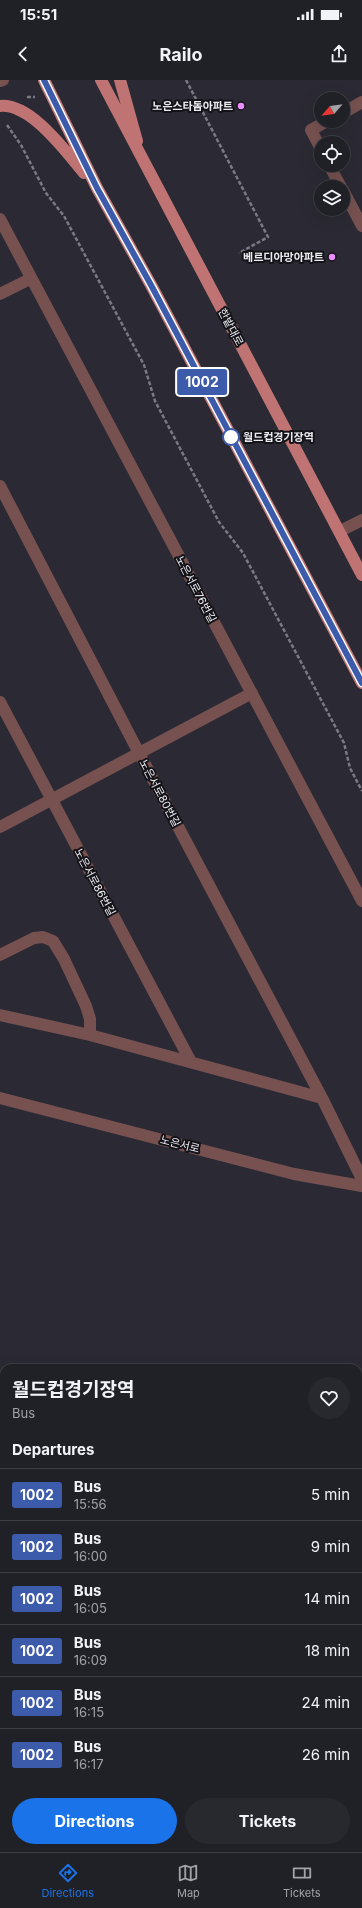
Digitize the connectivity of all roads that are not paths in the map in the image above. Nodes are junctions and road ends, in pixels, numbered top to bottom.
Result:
1 (3, 80) edge
2 (44, 80) edge
3 (101, 80) edge
4 (120, 80) edge
5 (0, 82) edge
6 (362, 102) edge
7 (0, 106) edge
8 (350, 108) edge
9 (314, 128) edge
10 (314, 137) edge
11 (141, 158) junction
12 (97, 188) junction
13 (350, 203) edge
14 (0, 220) edge
15 (362, 226) edge
16 (30, 279) junction
17 (0, 294) edge
18 (0, 486) edge
19 (362, 520) edge
20 (340, 532) junction
21 (362, 575) edge
22 (362, 683) edge
23 (252, 693) junction
24 (0, 702) edge
25 (139, 753) junction
26 (51, 799) junction
27 (0, 827) edge
28 (362, 901) edge
29 (0, 955) edge
30 (0, 1015) edge
31 (90, 1035) junction
32 (191, 1062) junction
33 (0, 1098) edge
34 (322, 1098) junction
35 (362, 1179) edge
36 (362, 1186) edge

1 - 5 street
2 - 12 main road
3 - 11 main road, 한밭대로
4 - 11 main road
6 - 8 street
7 - 12 main road
9 - 10 street
11 - 20 main road, 한밭대로
12 - 22 main road
13 - 15 street
14 - 16 street, 노은서로76번길
16 - 17 street
16 - 23 street, 노은서로76번길
18 - 25 street, 노은서로80번길
19 - 20 street
20 - 21 main road, 한밭대로
23 - 25 street
23 - 28 street, 노은서로76번길
24 - 26 street, 노은서로86번길
25 - 26 street
25 - 34 street, 노은서로80번길
26 - 27 street
26 - 32 street, 노은서로86번길
29 - 31 street
30 - 31 street
31 - 32 street
32 - 34 street
33 - 36 street, 노은서로
34 - 35 street, 노은서로80번길

